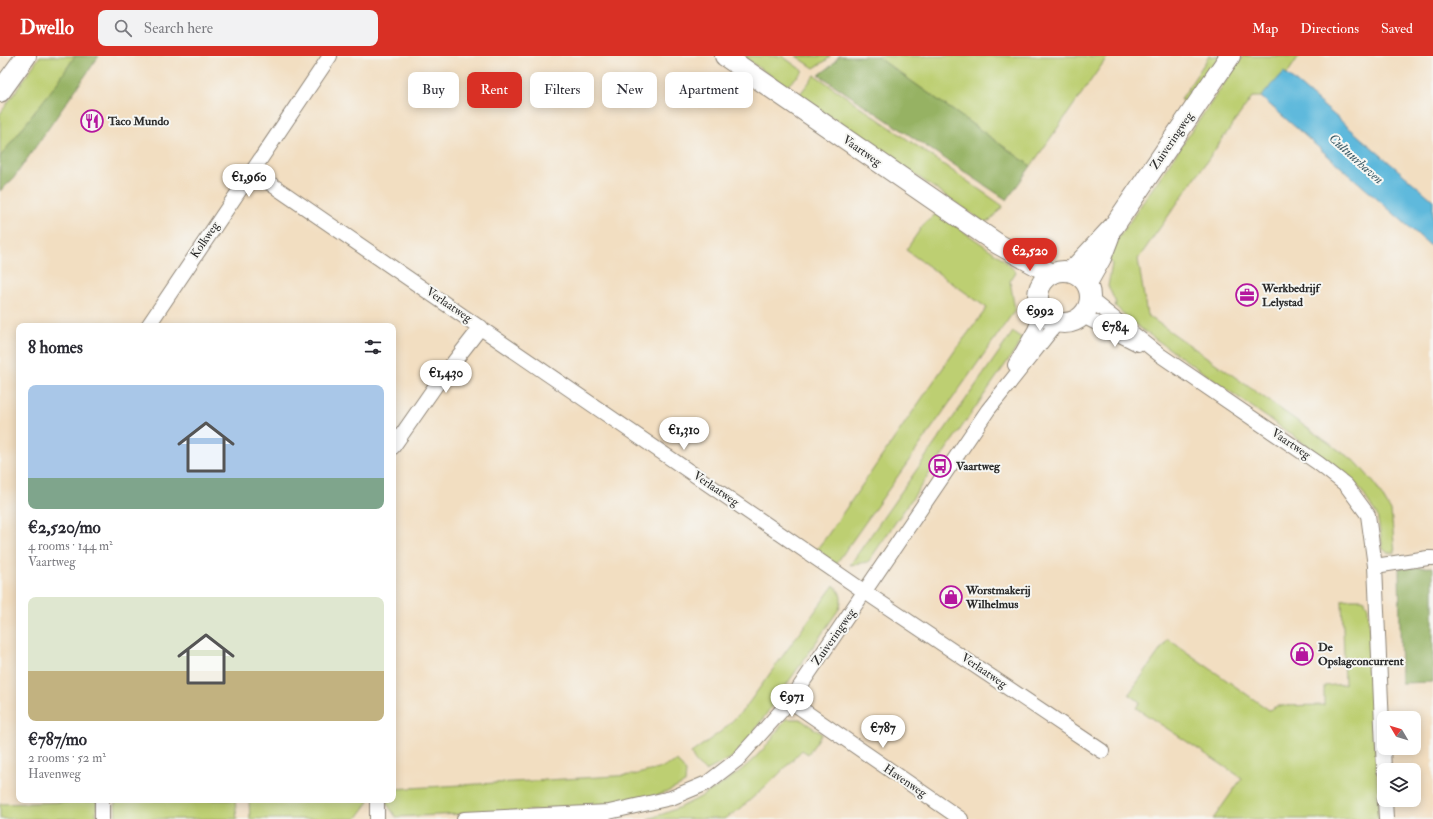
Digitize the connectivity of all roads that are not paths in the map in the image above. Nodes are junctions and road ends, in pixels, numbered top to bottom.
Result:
1 (10, 56) edge
2 (26, 56) edge
3 (330, 56) edge
4 (725, 56) edge
5 (1230, 56) edge
6 (0, 72) edge
7 (0, 92) edge
8 (252, 171) junction
9 (998, 244) junction
10 (1052, 274) junction
11 (1039, 288) junction
12 (1083, 293) junction
13 (1050, 318) junction
14 (150, 323) edge
15 (481, 327) junction
16 (396, 443) edge
17 (1433, 558) edge
18 (1375, 566) junction
19 (865, 592) junction
20 (790, 701) junction
21 (1102, 752) dead end
22 (1384, 763) edge
23 (102, 803) edge
24 (377, 803) edge
25 (1385, 807) edge
26 (610, 816) edge
27 (102, 819) edge
28 (377, 819) edge
29 (464, 819) edge
30 (961, 819) edge
31 (1386, 819) edge

1 - 6 street
2 - 7 street
3 - 8 street, Kolkweg
4 - 9 street, Vaartweg
5 - 12 street, Zuiveringweg
8 - 14 street, Kolkweg
8 - 15 street, Verlaatweg
9 - 10 street, Vaartweg
9 - 11 street, Vaartweg
10 - 11 street
10 - 12 street
11 - 13 street
12 - 13 street
12 - 18 street, Vaartweg
13 - 19 street, Zuiveringweg
15 - 16 street
15 - 19 street, Verlaatweg
17 - 18 street
18 - 22 street, Vaartweg
19 - 20 street, Zuiveringweg
19 - 21 street, Verlaatweg
20 - 26 street, Zuiveringweg
20 - 30 street, Havenweg
23 - 27 street
24 - 28 street
25 - 31 street
26 - 29 street, Zuiveringweg

